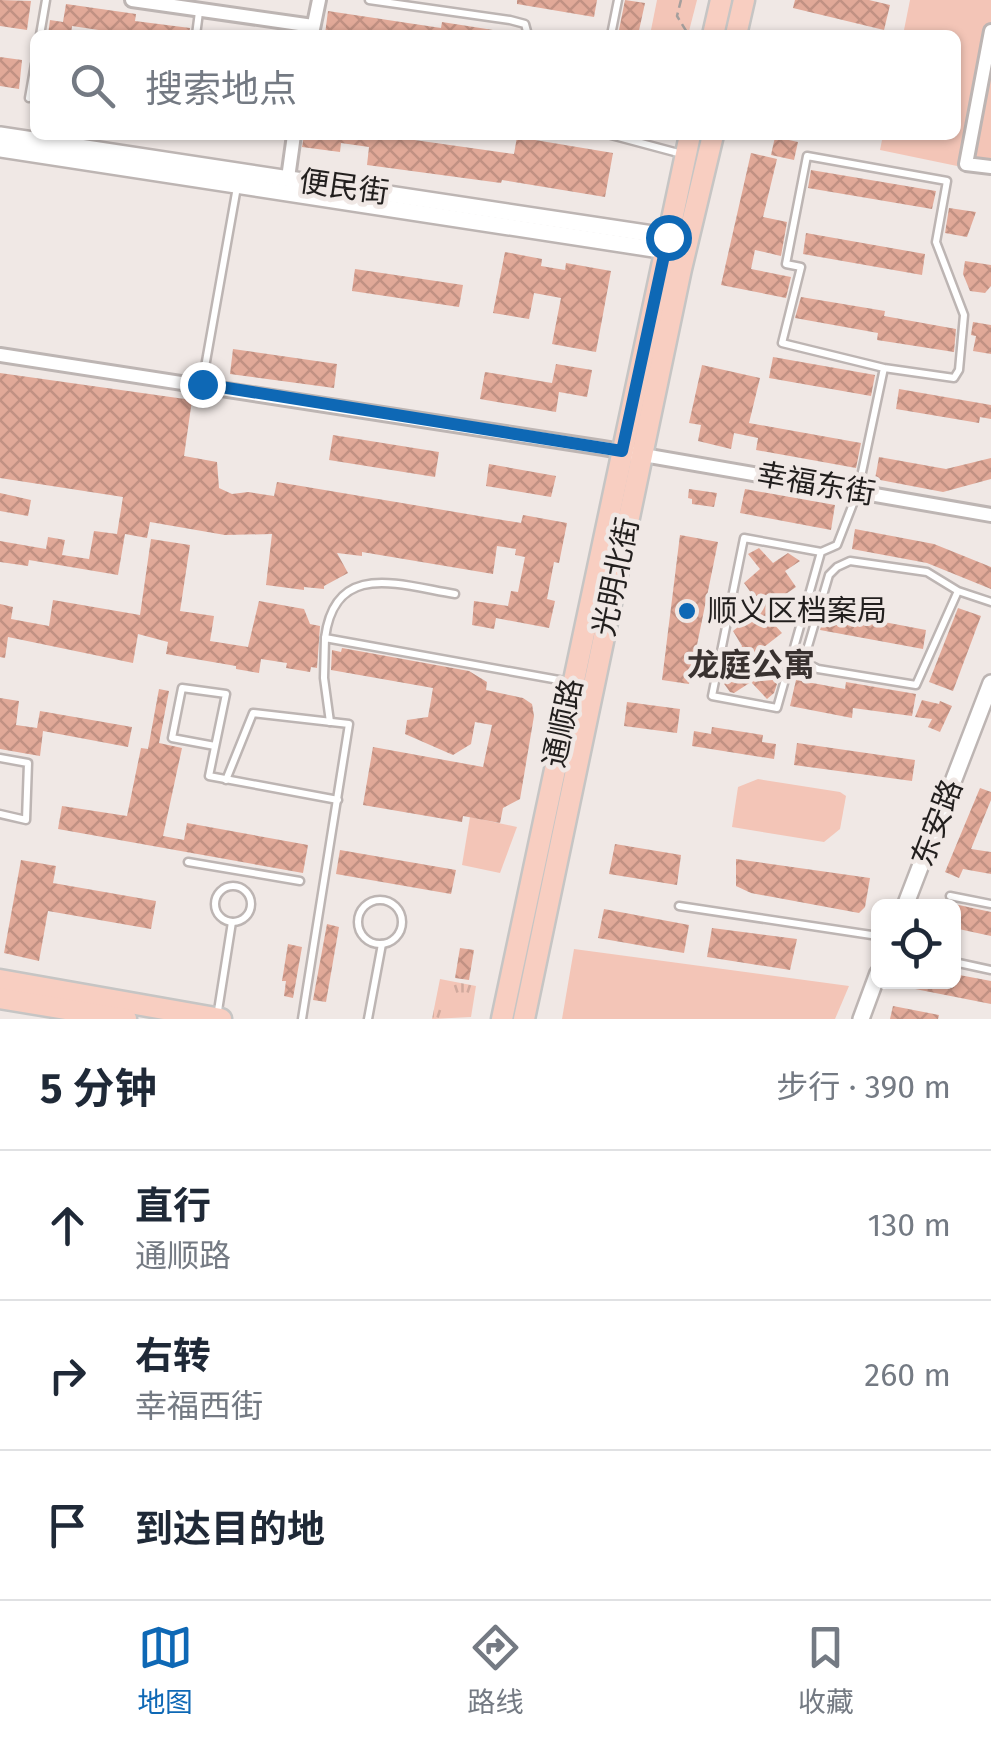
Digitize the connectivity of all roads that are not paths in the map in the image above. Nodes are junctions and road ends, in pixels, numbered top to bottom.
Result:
1 (46, 0) edge
2 (132, 0) edge
3 (318, 0) edge
4 (369, 0) edge
5 (618, 0) edge
6 (721, 0) edge
7 (744, 0) edge
8 (201, 5) edge
9 (41, 30) edge
10 (197, 30) edge
11 (312, 30) edge
12 (313, 30) edge
13 (527, 30) edge
14 (612, 30) edge
15 (714, 30) edge
16 (737, 30) edge
17 (991, 30) edge
18 (30, 93) edge
19 (29, 98) dead end
20 (0, 132) edge
21 (293, 140) edge
22 (648, 140) edge
23 (711, 140) edge
24 (687, 145) edge
25 (33, 147) junction
26 (0, 152) edge
27 (991, 168) edge
28 (238, 178) junction
29 (288, 178) junction
30 (676, 245) junction
31 (0, 355) edge
32 (884, 368) junction
33 (202, 384) junction
34 (632, 453) junction
35 (858, 492) junction
36 (991, 515) edge
37 (821, 552) junction
38 (958, 591) junction
39 (455, 594) dead end
40 (991, 602) edge
41 (325, 638) junction
42 (572, 682) junction
43 (991, 683) edge
44 (330, 722) junction
45 (215, 746) junction
46 (0, 758) edge
47 (226, 780) junction
48 (338, 800) junction
49 (0, 814) edge
50 (188, 862) dead end
51 (240, 871) junction
52 (300, 880) dead end
53 (237, 887) junction
54 (950, 896) dead end
55 (907, 899) edge
56 (991, 904) edge
57 (679, 906) dead end
58 (232, 922) junction
59 (871, 935) edge
60 (382, 944) junction
61 (961, 964) edge
62 (991, 970) edge
63 (0, 980) edge
64 (872, 989) edge
65 (9, 1006) edge
66 (219, 1018) edge
67 (126, 1019) edge
68 (302, 1019) edge
69 (368, 1019) edge
70 (502, 1019) edge
71 (524, 1019) edge
72 (861, 1019) edge

1 - 9 lane
2 - 8 street
3 - 11 street
4 - 13 lane
5 - 14 lane
6 - 15 main road
7 - 16 main road
8 - 10 lane
8 - 12 street
17 - 27 street
18 - 19 lane
20 - 25 street, 便民街
21 - 29 street
22 - 24 lane
23 - 30 main road
24 - 30 main road, 通顺路
25 - 26 street, 便民街
25 - 28 street, 便民街
28 - 29 street, 便民街
28 - 30 street, 便民街
28 - 33 lane
29 - 30 street, 便民街
30 - 34 main road, 通顺路
31 - 33 street, 幸福东街
32 - 32 lane
32 - 35 lane
33 - 34 street, 幸福东街
34 - 35 street, 幸福东街
34 - 42 main road, 通顺路
34 - 71 main road, 光明北街
35 - 36 street, 幸福东街
35 - 37 lane
37 - 37 lane
38 - 38 lane
38 - 40 lane
39 - 41 lane
41 - 42 lane
41 - 44 lane
42 - 70 main road, 通顺路
43 - 55 street, 东安路
44 - 47 lane
44 - 48 lane
45 - 45 lane
45 - 47 lane
46 - 49 lane
47 - 48 lane
48 - 68 lane
50 - 51 lane
51 - 52 lane
51 - 53 lane
53 - 58 lane
53 - 58 lane
54 - 56 lane
57 - 59 lane
58 - 66 lane
60 - 60 lane
60 - 69 lane
61 - 62 lane
63 - 66 main road
64 - 72 street
65 - 67 main road

